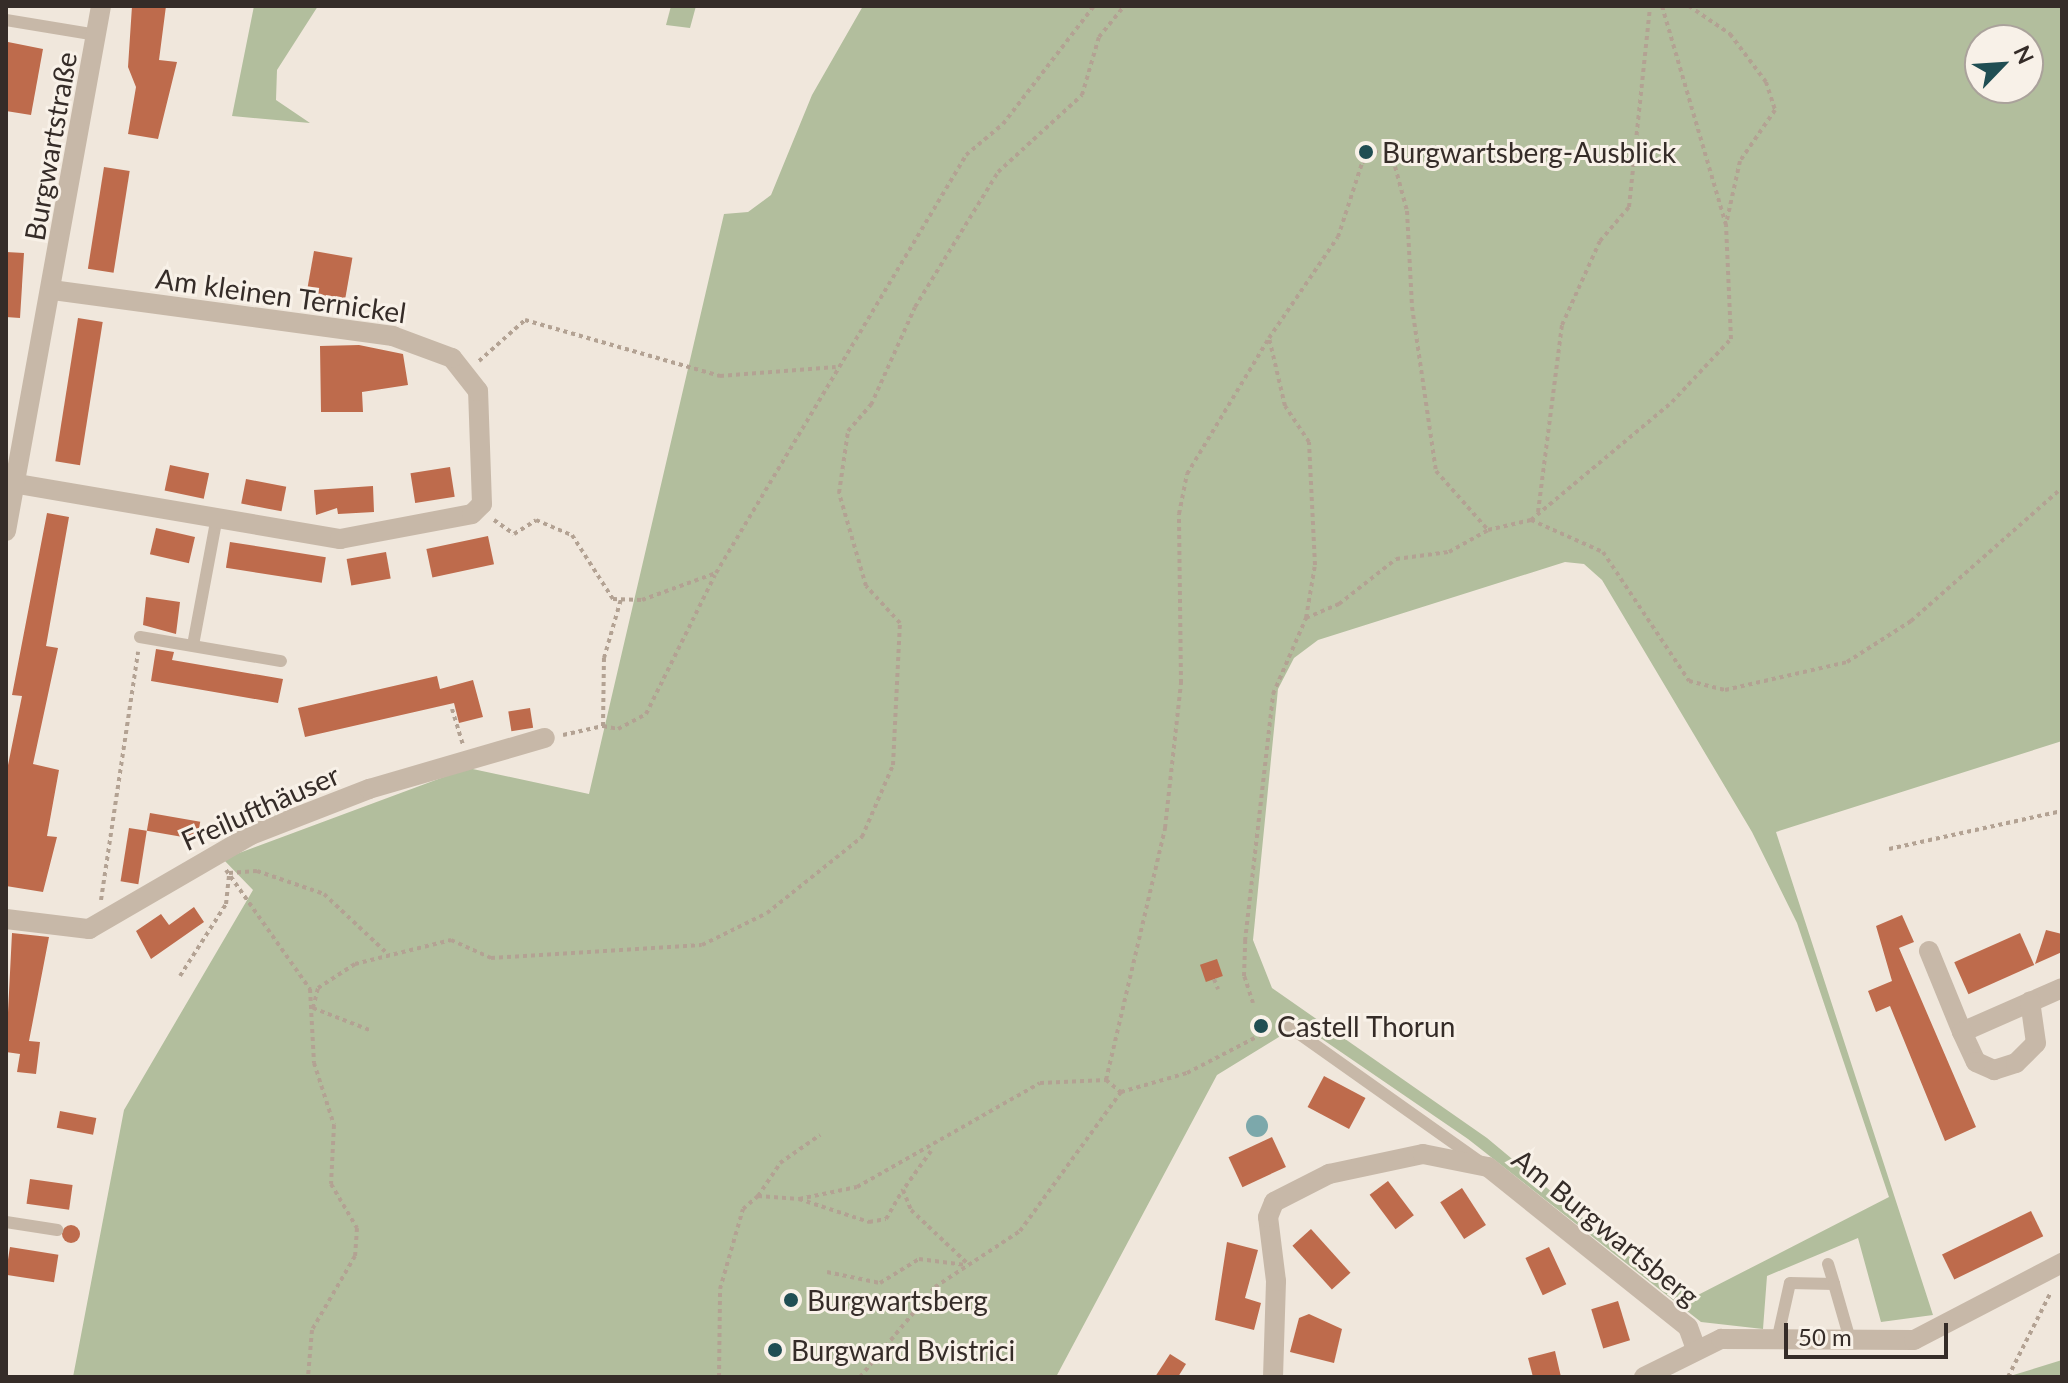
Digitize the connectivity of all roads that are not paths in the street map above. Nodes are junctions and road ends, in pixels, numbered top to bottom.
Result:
1 (101, 6) edge
2 (6, 20) edge
3 (97, 35) junction
4 (53, 290) junction
5 (18, 484) junction
6 (217, 517) junction
7 (6, 531) edge
8 (140, 637) road end
9 (193, 645) junction
10 (281, 661) dead end
11 (545, 738) road end
12 (6, 919) edge
13 (1929, 951) dead end
14 (2062, 988) edge
15 (2030, 1001) junction
16 (1284, 1023) road end
17 (1962, 1032) junction
18 (1488, 1167) junction
19 (6, 1222) edge
20 (57, 1230) dead end
21 (2062, 1263) edge
22 (1828, 1264) dead end
23 (1834, 1284) junction
24 (1777, 1341) junction
25 (1851, 1343) junction
26 (1695, 1346) junction
27 (1273, 1377) edge
28 (1644, 1377) edge

1 - 3 street, Burgwartstraße
2 - 3 lane
3 - 4 street, Burgwartstraße
4 - 5 street, Burgwartstraße
4 - 6 street, Am kleinen Ternickel
5 - 6 street
5 - 7 street, Burgwartstraße
6 - 9 lane
8 - 9 lane
9 - 10 lane
11 - 12 street, Freilufthäuser
13 - 17 street
14 - 15 street
15 - 17 street
15 - 17 street
16 - 18 lane
18 - 26 street, Am Burgwartsberg
18 - 27 street, Am Burgwartsberg
19 - 20 lane
21 - 25 street
22 - 23 lane
23 - 24 lane
23 - 25 lane
24 - 25 street
24 - 26 street
26 - 28 street

